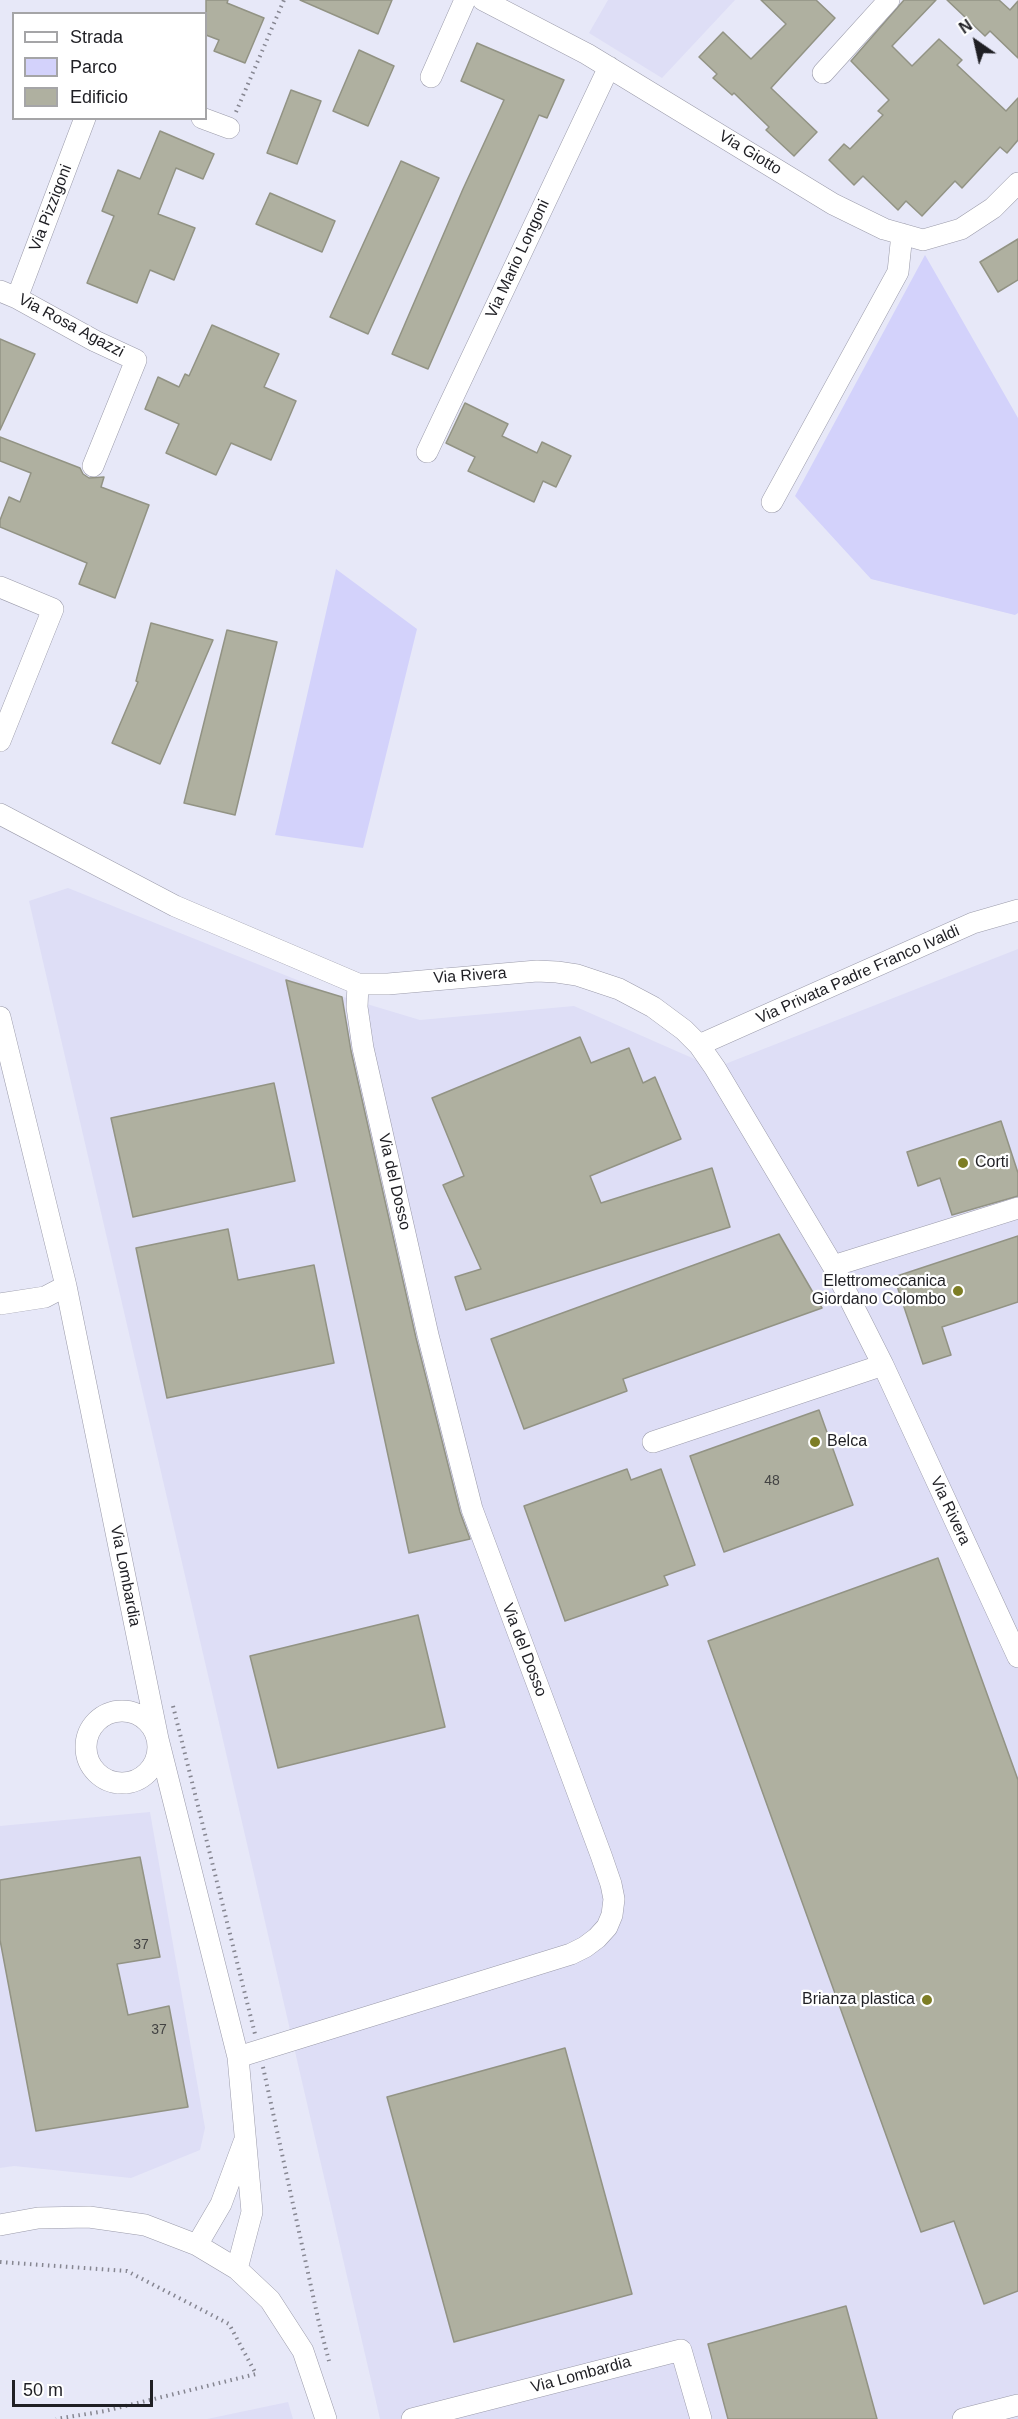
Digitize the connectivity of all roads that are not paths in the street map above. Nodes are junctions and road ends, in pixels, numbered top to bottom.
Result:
1 (465, 0) edge
2 (483, 0) edge
3 (889, 0) edge
4 (609, 67) junction
5 (823, 73) dead end
6 (431, 77) dead end
7 (84, 120) edge
8 (207, 120) edge
9 (229, 128) road end
10 (1018, 183) edge
11 (902, 234) junction
12 (9, 294) edge
13 (427, 452) dead end
14 (93, 466) dead end
15 (772, 502) dead end
16 (0, 587) edge
17 (0, 741) edge
18 (0, 814) edge
19 (1018, 910) edge
20 (358, 984) junction
21 (0, 1017) edge
22 (699, 1046) junction
23 (1018, 1208) edge
24 (833, 1266) junction
25 (66, 1286) junction
26 (0, 1297) edge
27 (0, 1304) edge
28 (883, 1365) junction
29 (653, 1442) dead end
30 (1018, 1657) edge
31 (238, 2057) junction
32 (246, 2135) junction
33 (0, 2224) edge
34 (197, 2245) junction
35 (237, 2269) junction
36 (1018, 2405) edge
37 (326, 2419) edge
38 (412, 2419) edge
39 (701, 2419) edge
40 (963, 2419) edge

1 - 6 street
2 - 4 street, Via Giotto
3 - 5 street
4 - 11 street, Via Giotto
4 - 13 street, Via Mario Longoni
7 - 12 street, Via Pizzigoni
8 - 9 street
10 - 11 street, Via Giotto
11 - 15 street
12 - 14 street, Via Rosa Agazzi
16 - 17 street
18 - 20 street, Via Rivera
19 - 22 street, Via Privata Padre Franco Ivaldi
20 - 22 street, Via Rivera
20 - 31 street, Via del Dosso
21 - 25 street, Via Lombardia
22 - 24 street, Via Rivera
23 - 24 street
24 - 28 street, Via Rivera
25 - 26 street
25 - 27 street
25 - 31 street, Via Lombardia
28 - 29 street
28 - 30 street, Via Rivera
31 - 32 street, Via Lombardia
32 - 34 street
32 - 35 street, Via Lombardia
33 - 34 street
34 - 35 street
35 - 37 street
36 - 40 street
38 - 39 street, Via Lombardia

